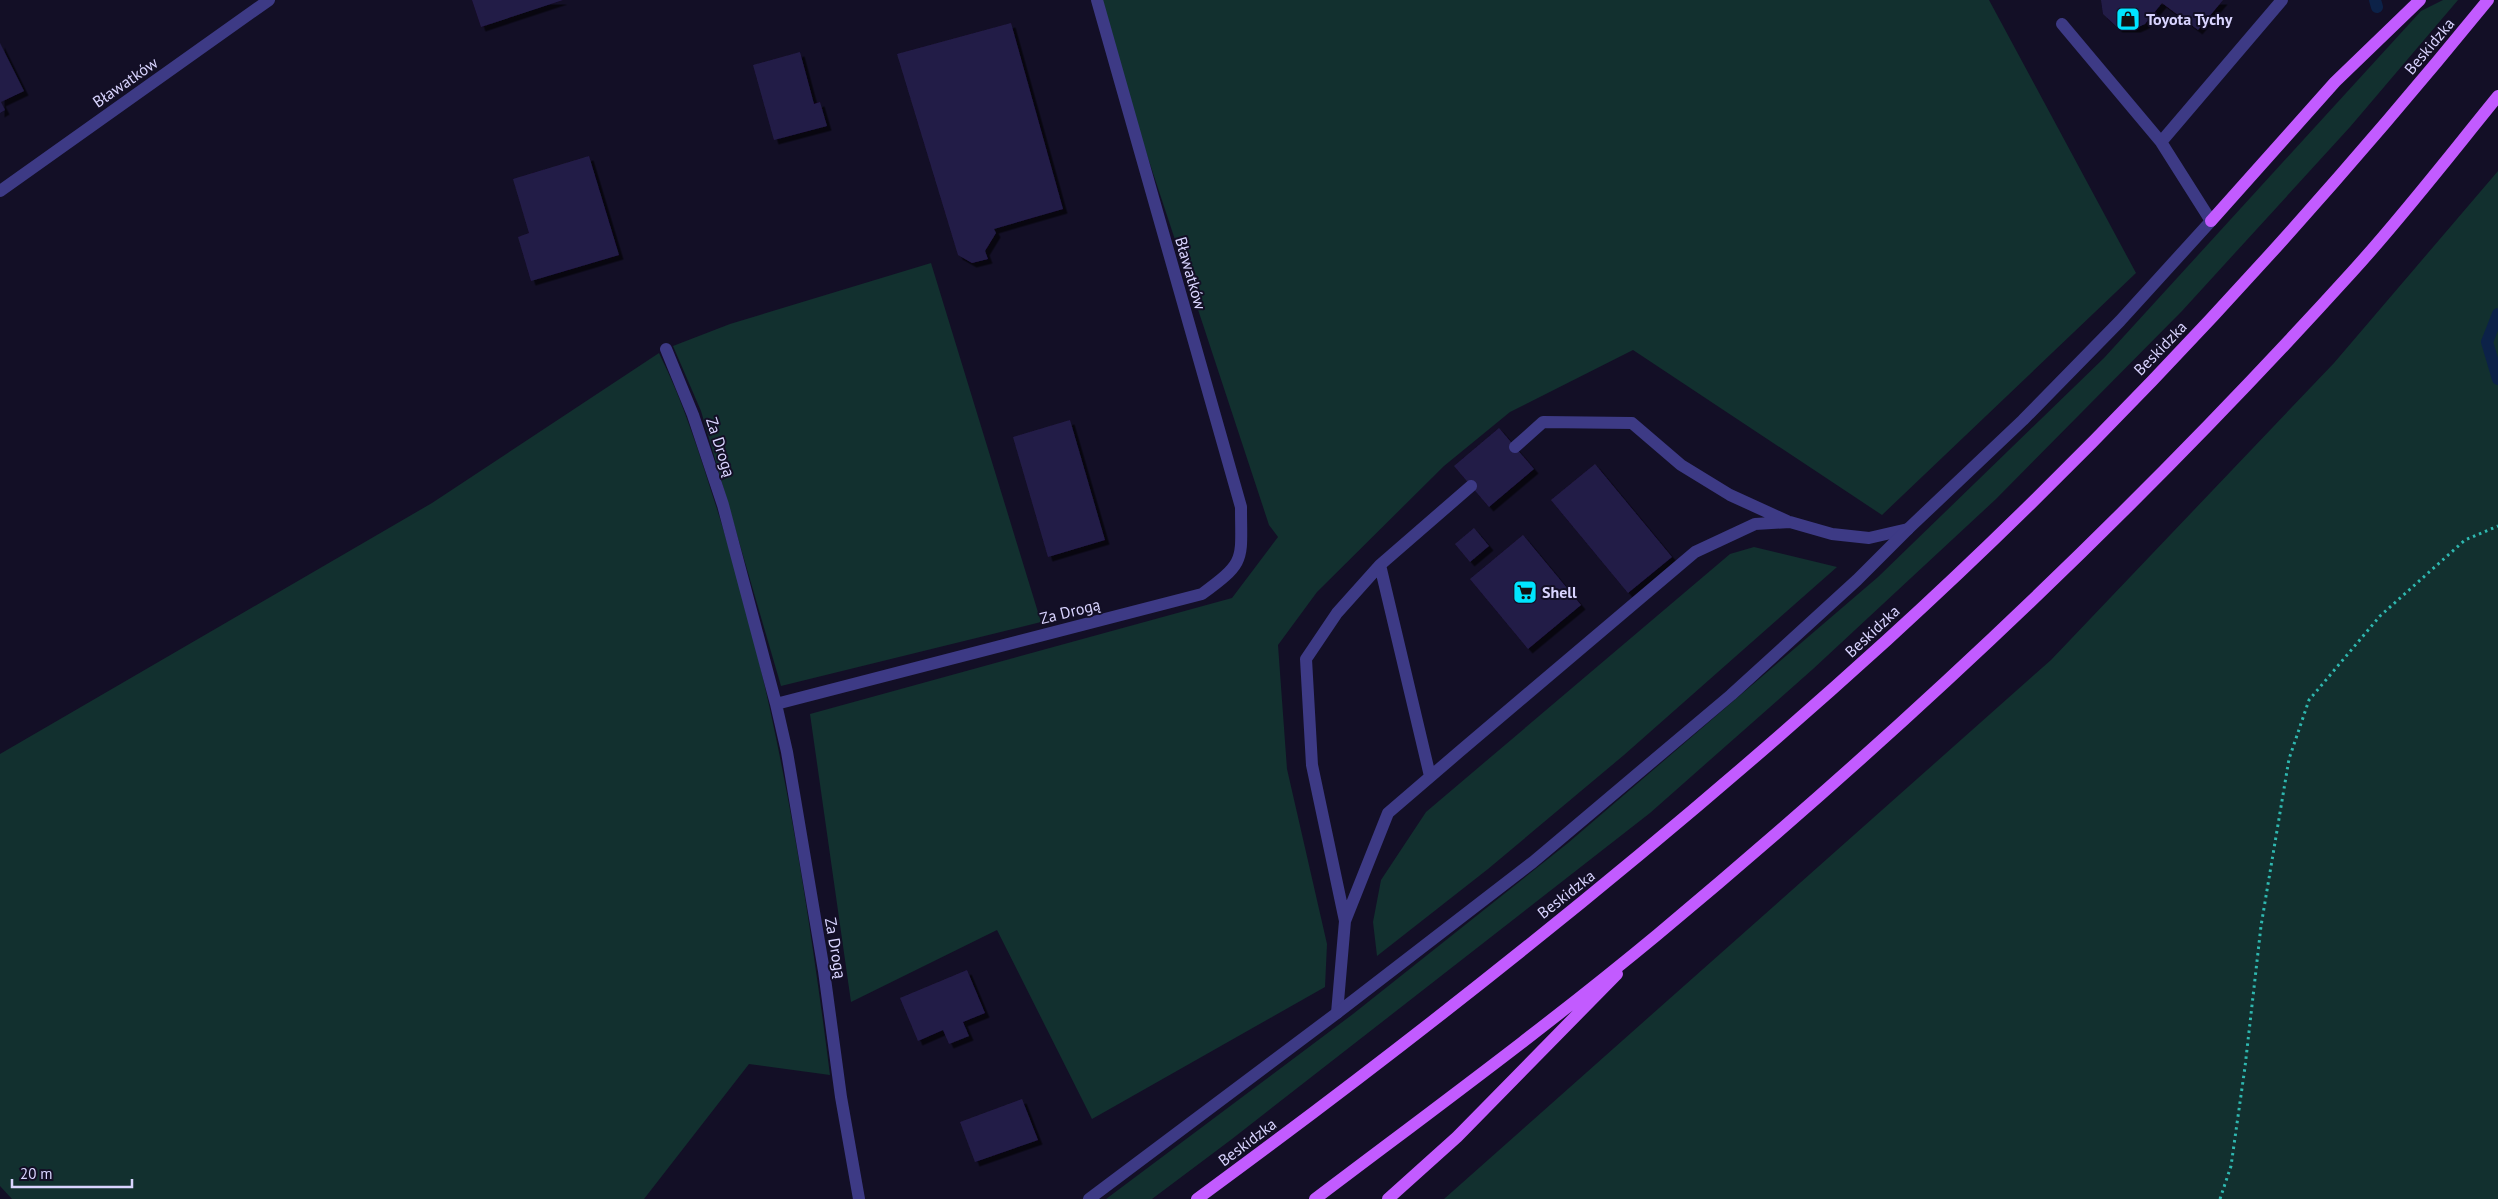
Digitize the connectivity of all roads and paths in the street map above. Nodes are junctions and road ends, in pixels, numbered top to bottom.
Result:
1 (270, 0) edge
2 (1097, 0) edge
3 (2282, 0) edge
4 (2419, 0) edge
5 (2488, 0) edge
6 (2062, 24) dead end
7 (2498, 96) edge
8 (2161, 142) junction
9 (0, 191) edge
10 (2211, 221) junction
11 (666, 349) dead end
12 (1515, 447) dead end
13 (1471, 486) dead end
14 (1790, 522) junction
15 (2498, 526) edge
16 (1908, 529) junction
17 (1241, 556) joint
18 (1380, 565) junction
19 (776, 704) junction
20 (1430, 776) junction
21 (1346, 921) junction
22 (1654, 937) junction
23 (1337, 1013) junction
24 (859, 1199) edge
25 (1089, 1199) edge
26 (1198, 1199) edge
27 (1316, 1199) edge
28 (1388, 1199) edge
29 (2220, 1199) edge

1 - 9 street, Bławatków
2 - 17 street, Bławatków
3 - 8 street
4 - 10 main road
5 - 26 main road, Beskidzka
6 - 8 street
7 - 22 main road
8 - 10 street
10 - 16 street
11 - 19 street, Za Drogą
12 - 14 street
13 - 18 street
14 - 16 street
14 - 20 street
15 - 29 path
16 - 23 street
17 - 19 street, Za Drogą
18 - 20 street
18 - 21 street
19 - 24 street, Za Drogą
20 - 21 street
21 - 23 street
22 - 27 main road
22 - 28 main road
23 - 25 street

